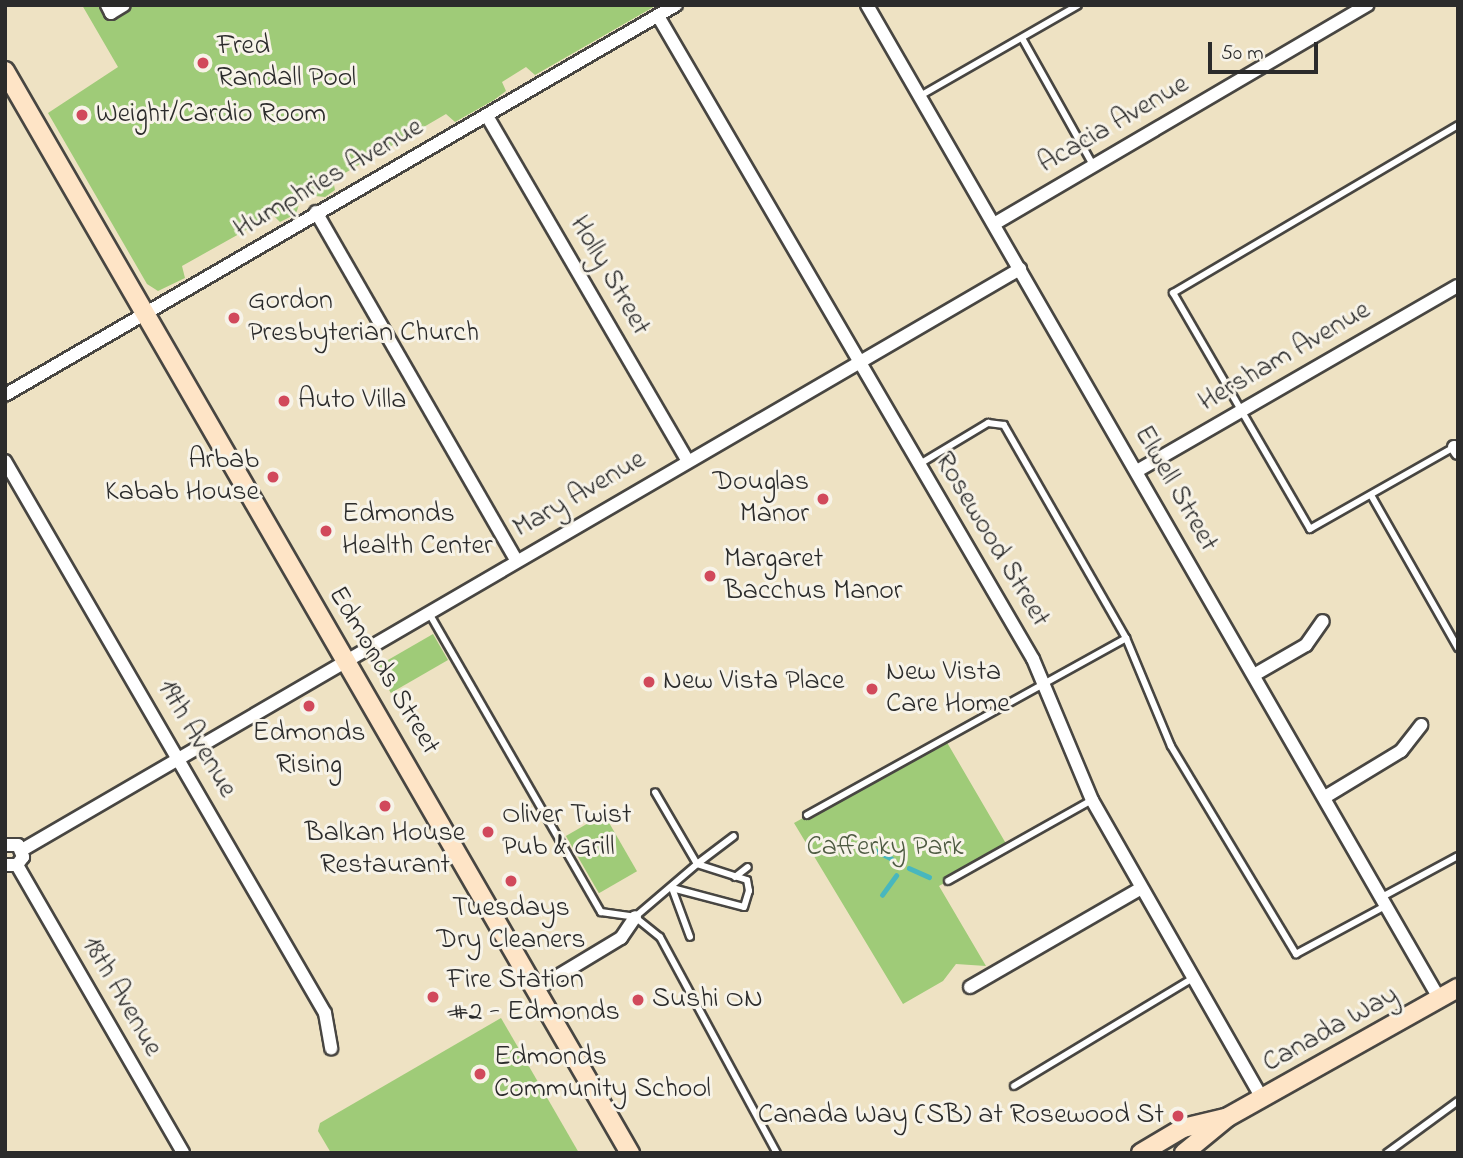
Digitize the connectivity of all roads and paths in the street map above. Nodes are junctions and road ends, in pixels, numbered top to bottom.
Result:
1 (107, 5) edge
2 (124, 5) edge
3 (676, 5) edge
4 (867, 5) edge
5 (1078, 5) edge
6 (1368, 5) edge
7 (658, 16) junction
8 (1022, 38) junction
9 (5, 71) edge
10 (920, 96) junction
11 (487, 116) junction
12 (1458, 125) edge
13 (1093, 166) junction
14 (316, 212) junction
15 (994, 224) junction
16 (1020, 269) junction
17 (1458, 286) edge
18 (144, 313) junction
19 (860, 361) junction
20 (5, 395) edge
21 (1240, 411) junction
22 (1457, 448) edge
23 (687, 460) junction
24 (5, 461) edge
25 (918, 465) junction
26 (1136, 471) junction
27 (1371, 495) junction
28 (516, 560) junction
29 (429, 612) junction
30 (1323, 621) dead end
31 (1126, 638) junction
32 (1458, 648) edge
33 (346, 661) junction
34 (1254, 675) junction
35 (1044, 681) junction
36 (1421, 725) dead end
37 (179, 760) junction
38 (655, 792) dead end
39 (1325, 797) junction
40 (1092, 800) junction
41 (807, 815) dead end
42 (734, 836) dead end
43 (5, 845) edge
44 (22, 850) junction
45 (1458, 856) edge
46 (697, 864) junction
47 (11, 865) edge
48 (748, 867) dead end
49 (735, 877) junction
50 (948, 881) dead end
51 (672, 888) junction
52 (1140, 889) junction
53 (1385, 901) junction
54 (635, 917) junction
55 (690, 937) dead end
56 (1193, 978) junction
57 (970, 987) dead end
58 (538, 988) junction
59 (1458, 988) edge
60 (1439, 998) junction
61 (331, 1048) dead end
62 (1014, 1086) dead end
63 (1262, 1098) junction
64 (1458, 1101) edge
65 (1228, 1117) junction
66 (1193, 1151) edge
67 (1388, 1152) edge
68 (183, 1153) edge
69 (630, 1153) edge
70 (777, 1153) edge
71 (1141, 1153) edge

1 - 2 street
3 - 7 street, Humphries Avenue
4 - 10 street, Elwell Street
5 - 8 lane
6 - 13 street, Acacia Avenue
7 - 11 street, Humphries Avenue
7 - 19 street, Rosewood Street
8 - 10 lane
8 - 13 lane
9 - 18 street, Edmonds Street
10 - 15 street, Elwell Street
11 - 14 street, Humphries Avenue
11 - 23 street, Holly Street
12 - 21 lane
13 - 15 street, Acacia Avenue
14 - 18 street, Humphries Avenue
14 - 28 street
15 - 16 street, Elwell Street
16 - 19 street, Mary Avenue
16 - 26 street, Elwell Street
17 - 21 street, Hersham Avenue
18 - 20 street, Humphries Avenue
18 - 33 street, Edmonds Street
19 - 23 street, Mary Avenue
19 - 25 street, Rosewood Street
21 - 26 street, Hersham Avenue
21 - 27 lane
22 - 27 lane
23 - 28 street, Mary Avenue
24 - 37 street, 19th Avenue
25 - 31 lane
25 - 35 street, Rosewood Street
26 - 34 street, Elwell Street
27 - 32 lane
28 - 29 street, Mary Avenue
29 - 33 street, Mary Avenue
29 - 54 lane
30 - 34 street
31 - 35 lane
31 - 53 lane
33 - 37 street, Mary Avenue
33 - 58 street, Edmonds Street
34 - 39 street, Elwell Street
35 - 40 street, Rosewood Street
35 - 41 lane
36 - 39 street
37 - 44 street, Mary Avenue
37 - 61 street, 19th Avenue
38 - 46 lane
39 - 53 street, Elwell Street
40 - 50 lane
40 - 52 street, Rosewood Street
42 - 46 lane
43 - 44 street
44 - 47 street
45 - 53 lane
46 - 49 lane
46 - 51 lane
47 - 68 street, 18th Avenue
48 - 49 lane
49 - 51 lane
51 - 54 lane
51 - 55 lane
52 - 56 street, Rosewood Street
52 - 57 street
53 - 60 street, Elwell Street
54 - 58 street
54 - 70 lane
56 - 62 lane
56 - 63 street, Rosewood Street
58 - 69 street, Edmonds Street
59 - 60 street, Canada Way
60 - 63 street, Canada Way
63 - 65 street, Canada Way
64 - 67 lane
65 - 66 street, Canada Way
65 - 71 street, Canada Way

